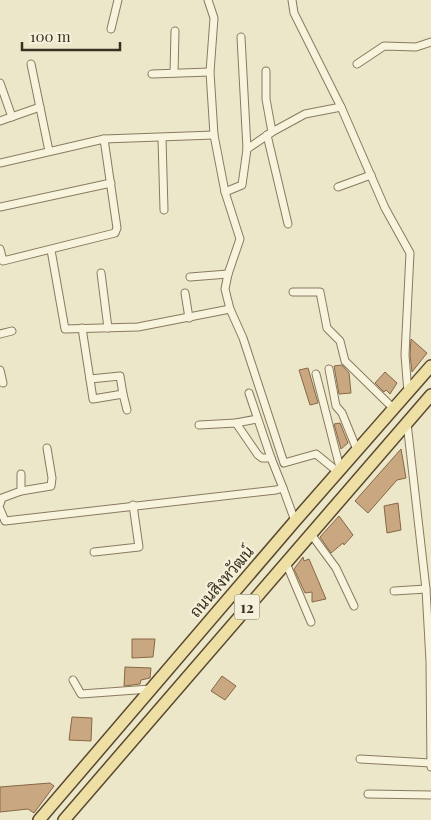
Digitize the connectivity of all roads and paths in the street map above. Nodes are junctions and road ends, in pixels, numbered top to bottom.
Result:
1 (118, 0) edge
2 (208, 0) edge
3 (292, 0) edge
4 (112, 29) dead end
5 (175, 31) dead end
6 (241, 37) dead end
7 (431, 42) edge
8 (31, 64) dead end
9 (357, 64) dead end
10 (266, 71) dead end
11 (210, 72) junction
12 (174, 73) junction
13 (152, 74) dead end
14 (0, 83) edge
15 (341, 106) junction
16 (40, 107) junction
17 (12, 117) junction
18 (0, 121) edge
19 (270, 133) junction
20 (214, 135) junction
21 (162, 138) junction
22 (104, 139) junction
23 (247, 149) junction
24 (49, 151) junction
25 (0, 164) edge
26 (371, 175) junction
27 (111, 183) junction
28 (338, 186) dead end
29 (225, 192) junction
30 (0, 208) edge
31 (164, 210) dead end
32 (288, 224) dead end
33 (0, 249) edge
34 (51, 250) junction
35 (101, 274) dead end
36 (228, 274) junction
37 (190, 276) dead end
38 (293, 292) dead end
39 (184, 293) dead end
40 (230, 309) junction
41 (189, 318) junction
42 (82, 328) junction
43 (108, 328) junction
44 (12, 331) dead end
45 (0, 334) edge
46 (431, 366) edge
47 (0, 370) edge
48 (329, 370) dead end
49 (316, 374) dead end
50 (90, 379) junction
51 (3, 383) dead end
52 (248, 393) dead end
53 (124, 394) junction
54 (408, 394) junction
55 (431, 395) edge
56 (394, 409) junction
57 (127, 410) dead end
58 (257, 419) junction
59 (236, 423) junction
60 (407, 423) junction
61 (199, 425) dead end
62 (47, 448) dead end
63 (357, 450) junction
64 (271, 458) junction
65 (339, 470) junction
66 (21, 474) dead end
67 (283, 488) junction
68 (20, 491) junction
69 (0, 504) edge
70 (133, 505) junction
71 (0, 509) edge
72 (295, 521) junction
73 (2, 522) edge
74 (311, 534) junction
75 (94, 552) dead end
76 (286, 563) junction
77 (426, 589) junction
78 (394, 591) dead end
79 (354, 606) dead end
80 (310, 622) dead end
81 (73, 680) dead end
82 (150, 690) junction
83 (430, 692) edge
84 (100, 748) junction
85 (431, 753) edge
86 (360, 759) dead end
87 (115, 761) junction
88 (431, 763) edge
89 (431, 767) edge
90 (368, 794) dead end
91 (431, 795) edge
92 (39, 820) edge
93 (64, 820) edge

1 - 4 street
2 - 11 street
3 - 15 street
5 - 12 street
6 - 23 street
7 - 9 street
8 - 16 street
10 - 19 street
11 - 12 street
11 - 20 street
12 - 13 street
14 - 17 street
15 - 19 street
15 - 26 street
16 - 17 street
16 - 24 street
17 - 18 street
19 - 23 street
19 - 32 street
20 - 21 street
20 - 29 street
21 - 22 street
21 - 31 street
22 - 24 street
22 - 27 street
23 - 29 street
24 - 25 street
26 - 28 street
26 - 54 street
27 - 30 street
27 - 34 street
29 - 36 street
33 - 34 street
34 - 42 street
35 - 43 street
36 - 37 street
36 - 40 street
38 - 56 street
39 - 41 street
40 - 41 street
40 - 65 street
41 - 43 street
42 - 43 street
42 - 50 street
44 - 45 street
46 - 54 main road, ถนนสิงหวัฒน์ / 12
47 - 51 street
48 - 63 street
49 - 65 street
50 - 53 street
50 - 53 street
52 - 58 street
53 - 57 street
54 - 56 main road, ถนนสิงหวัฒน์ / 12
55 - 60 main road, 12
56 - 63 main road, ถนนสิงหวัฒน์ / 12
58 - 59 street
58 - 64 street
59 - 61 street
59 - 64 street
60 - 74 main road, 12
60 - 77 street
62 - 68 street
63 - 65 main road, ถนนสิงหวัฒน์ / 12
64 - 67 street
65 - 72 main road, ถนนสิงหวัฒน์ / 12
66 - 68 street
67 - 70 street
67 - 72 street
68 - 69 street
70 - 73 street
70 - 75 street
71 - 73 street
72 - 82 main road, ถนนสิงหวัฒน์ / 12
74 - 76 main road, 12
74 - 79 street
76 - 80 street
76 - 87 main road, 12
77 - 78 street
77 - 83 street
81 - 82 street
82 - 84 main road, ถนนสิงหวัฒน์ / 12
83 - 85 street
84 - 87 main road
84 - 92 main road, ถนนสิงหวัฒน์ / 12
85 - 88 street
86 - 88 street
87 - 93 main road, 12
88 - 89 street
90 - 91 street

